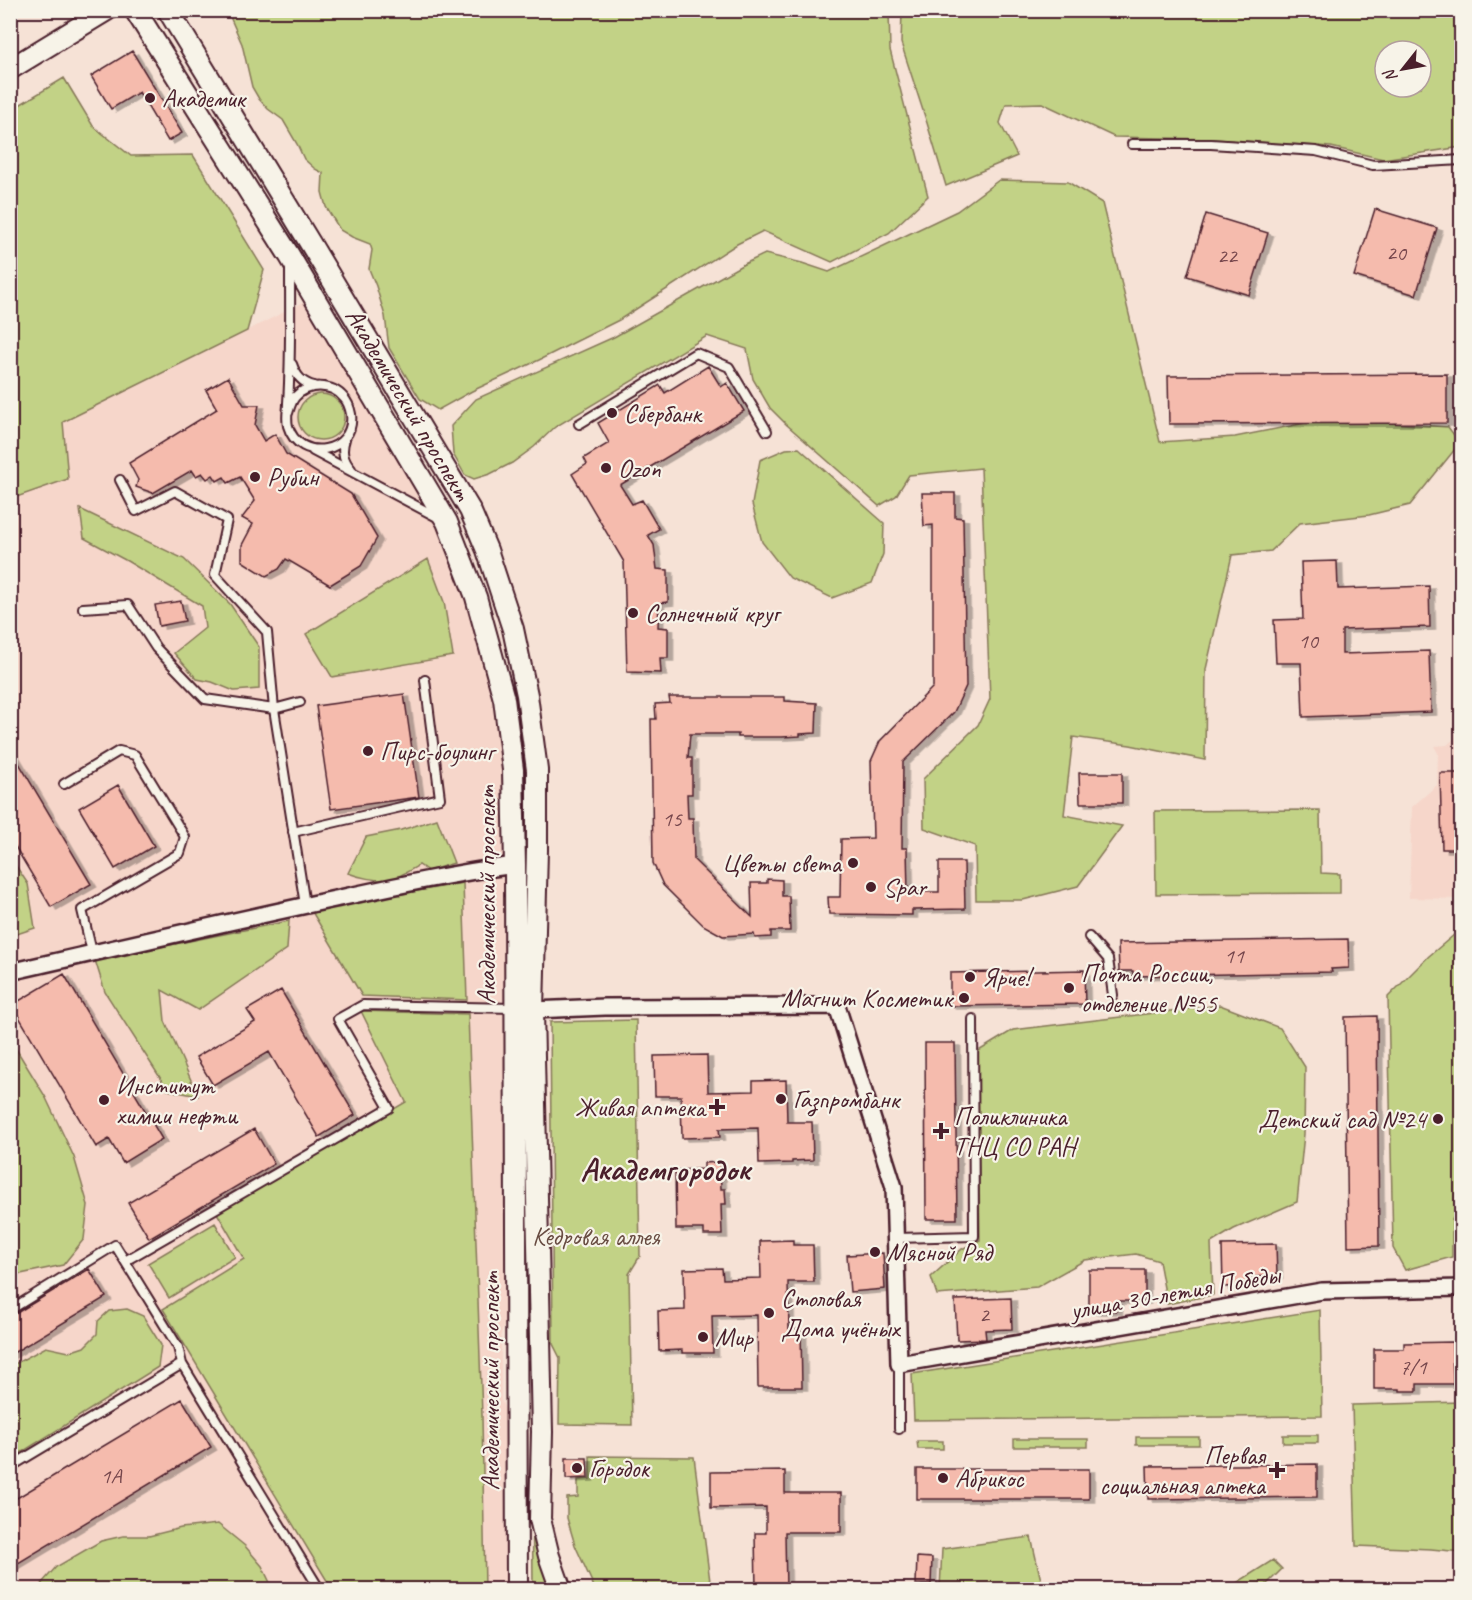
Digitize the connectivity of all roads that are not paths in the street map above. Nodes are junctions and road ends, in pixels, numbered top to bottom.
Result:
1 (107, 10) edge
2 (135, 10) edge
3 (168, 10) edge
4 (10, 69) edge
5 (1132, 144) dead end
6 (1461, 160) edge
7 (310, 243) junction
8 (290, 255) junction
9 (291, 362) junction
10 (316, 386) junction
11 (288, 413) junction
12 (579, 424) dead end
13 (767, 431) dead end
14 (345, 438) junction
15 (309, 449) junction
16 (353, 471) junction
17 (120, 480) dead end
18 (470, 510) junction
19 (447, 522) junction
20 (83, 608) dead end
21 (425, 680) dead end
22 (300, 702) dead end
23 (274, 709) junction
24 (64, 784) dead end
25 (293, 832) junction
26 (515, 865) junction
27 (305, 905) junction
28 (1089, 937) dead end
29 (92, 952) junction
30 (10, 972) edge
31 (1113, 995) dead end
32 (524, 1009) junction
33 (973, 1019) dead end
34 (896, 1238) junction
35 (125, 1261) junction
36 (1461, 1288) edge
37 (10, 1310) edge
38 (182, 1364) junction
39 (899, 1364) junction
40 (899, 1429) dead end
41 (10, 1467) edge
42 (320, 1590) edge
43 (517, 1590) edge
44 (561, 1590) edge

1 - 4 main road
2 - 8 main road, Академический проспект
3 - 7 main road, Академический проспект
5 - 6 lane
7 - 8 main road
7 - 18 main road, Академический проспект
8 - 9 lane
8 - 19 main road, Академический проспект
9 - 10 lane
9 - 11 lane
10 - 11 lane
10 - 14 lane
11 - 15 lane
12 - 13 lane
14 - 15 lane
14 - 16 lane
15 - 16 lane
16 - 19 lane
17 - 23 lane
18 - 19 main road
18 - 32 main road, Академический проспект
19 - 26 main road, Академический проспект
20 - 23 lane
21 - 25 lane
22 - 23 lane
23 - 25 lane
24 - 29 lane
25 - 27 lane
26 - 27 street
26 - 32 main road, Академический проспект
27 - 29 street
28 - 31 lane
29 - 30 street
32 - 34 street
32 - 35 lane
32 - 43 main road, Академический проспект
32 - 44 main road, Академический проспект
33 - 34 lane
34 - 39 street
35 - 37 lane
35 - 38 lane
36 - 39 street, улица 30-летия Победы
38 - 41 lane
38 - 42 lane
39 - 40 lane

